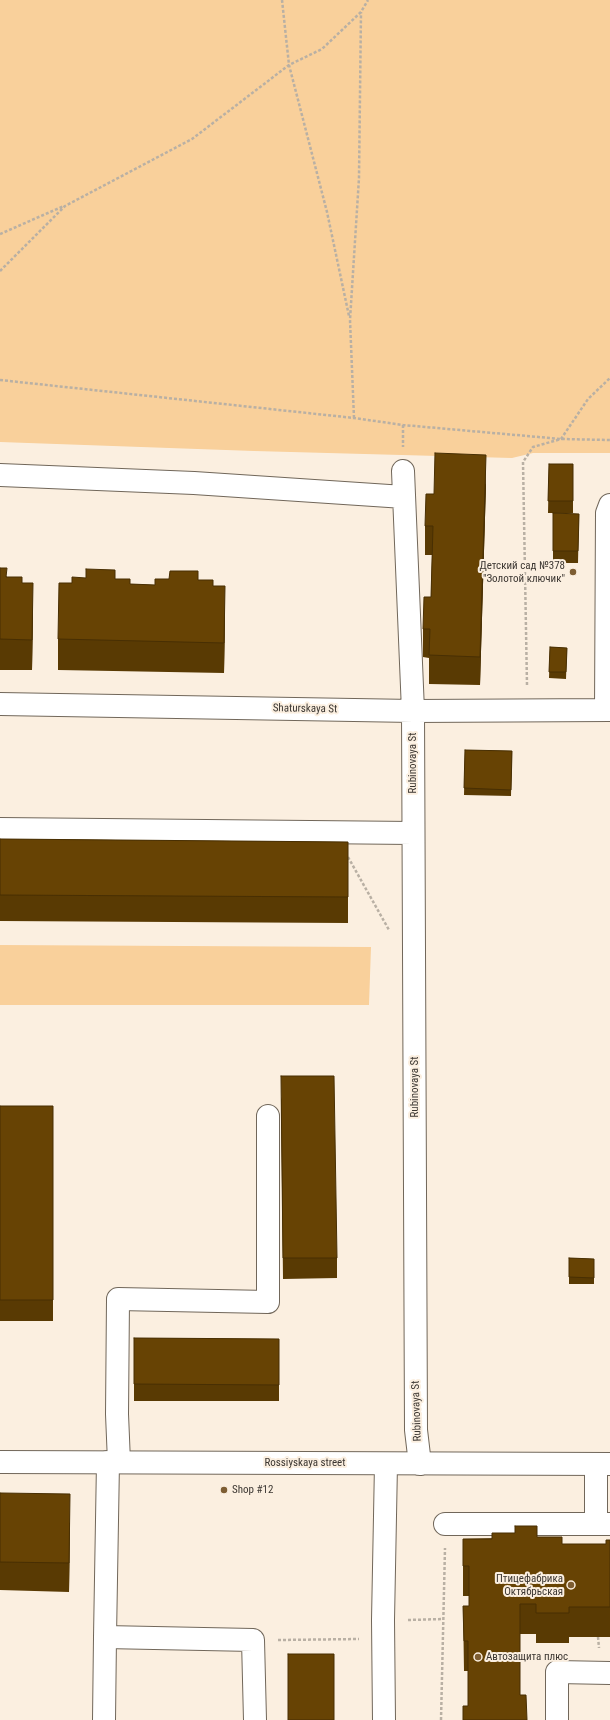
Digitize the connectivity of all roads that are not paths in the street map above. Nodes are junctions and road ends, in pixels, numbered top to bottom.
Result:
1 (403, 471) dead end
2 (0, 475) edge
3 (404, 497) junction
4 (610, 505) edge
5 (608, 635) edge
6 (0, 704) edge
7 (608, 710) edge
8 (413, 711) junction
9 (0, 830) edge
10 (413, 833) junction
11 (268, 1116) dead end
12 (0, 1462) edge
13 (113, 1462) junction
14 (386, 1464) junction
15 (420, 1464) junction
16 (603, 1464) edge
17 (445, 1524) road end
18 (603, 1524) edge
19 (105, 1637) junction
20 (610, 1673) edge
21 (104, 1720) edge
22 (255, 1720) edge
23 (384, 1720) edge
24 (557, 1720) edge

1 - 3 street, Rubinovaya St
2 - 3 street
3 - 8 street, Rubinovaya St
4 - 5 street
5 - 7 street
6 - 8 street, Shaturskaya St
7 - 8 street, Shaturskaya St
8 - 10 street, Rubinovaya St
9 - 10 street
10 - 15 street, Rubinovaya St
11 - 13 street
12 - 13 street, Rossiyskaya street
13 - 14 street, Rossiyskaya street
13 - 19 street
14 - 15 street, Rossiyskaya street
14 - 23 street
15 - 16 street, Rossiyskaya street
16 - 18 street
17 - 18 street
19 - 21 street
19 - 22 street
20 - 24 street

